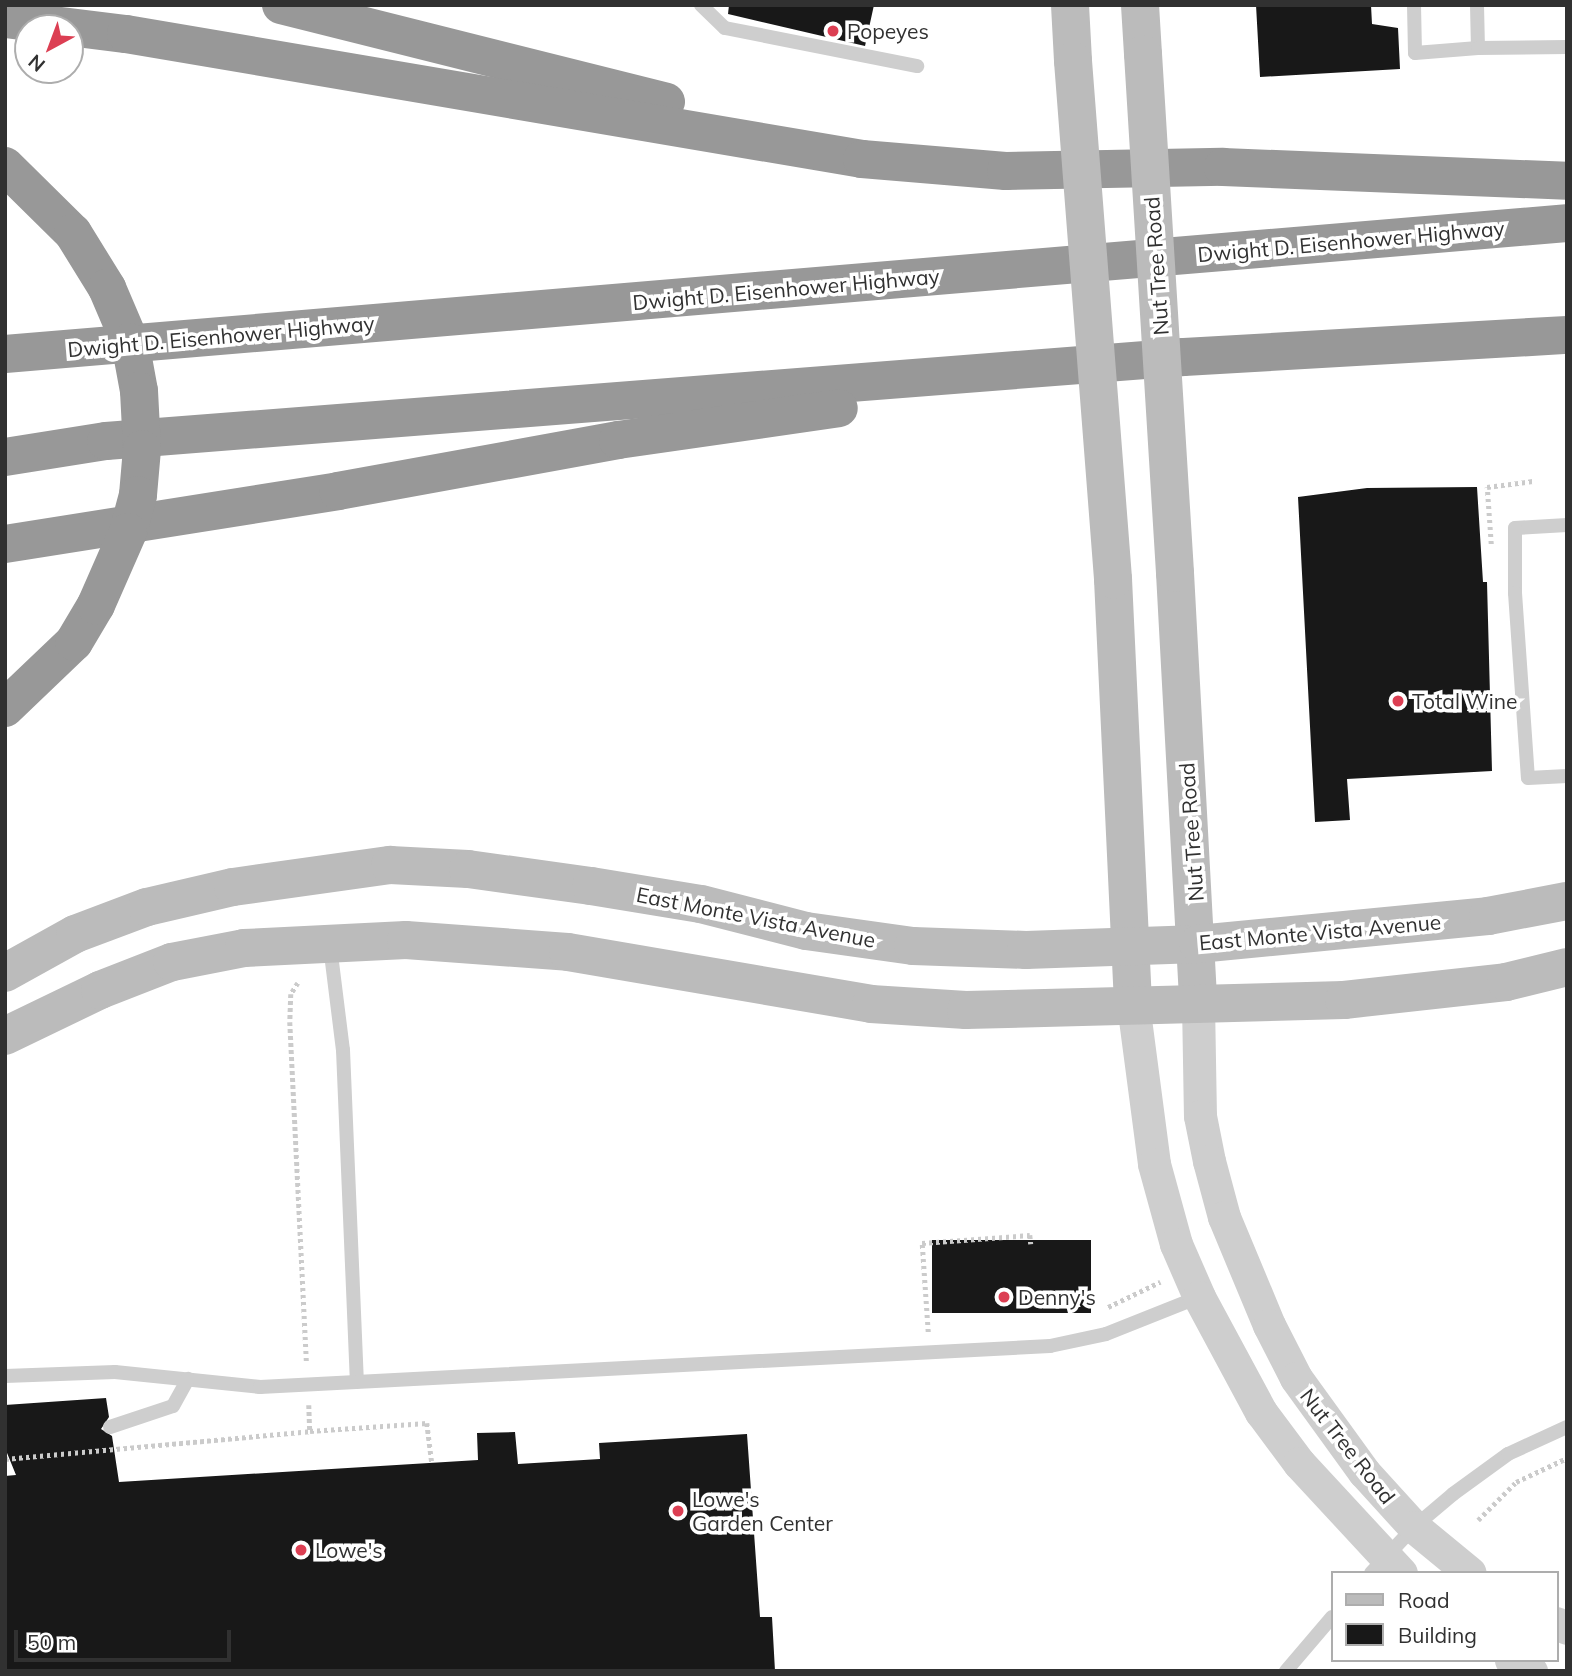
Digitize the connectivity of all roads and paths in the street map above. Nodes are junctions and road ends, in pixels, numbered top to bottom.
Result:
1 (281, 5) edge
2 (701, 5) edge
3 (1070, 5) edge
4 (1140, 5) edge
5 (1414, 5) edge
6 (1477, 5) edge
7 (5, 19) edge
8 (1567, 47) edge
9 (1478, 48) junction
10 (917, 66) dead end
11 (862, 159) junction
12 (5, 166) edge
13 (1567, 181) edge
14 (1567, 223) edge
15 (1567, 335) edge
16 (5, 354) edge
17 (1184, 357) junction
18 (5, 457) edge
19 (1567, 525) edge
20 (5, 544) edge
21 (5, 708) edge
22 (1567, 776) edge
23 (1567, 901) edge
24 (1198, 944) junction
25 (330, 945) junction
26 (1129, 948) junction
27 (1567, 967) edge
28 (5, 973) edge
29 (298, 983) dead end
30 (1198, 1003) junction
31 (1133, 1004) junction
32 (5, 1036) edge
33 (1031, 1244) dead end
34 (1164, 1280) dead end
35 (1199, 1297) junction
36 (1096, 1313) dead end
37 (938, 1331) dead end
38 (5, 1376) edge
39 (188, 1379) junction
40 (357, 1382) junction
41 (308, 1385) junction
42 (110, 1427) dead end
43 (1567, 1427) edge
44 (310, 1431) junction
45 (1567, 1458) edge
46 (5, 1459) edge
47 (432, 1463) dead end
48 (1478, 1520) dead end
49 (1414, 1527) junction
50 (1386, 1567) edge
51 (1468, 1571) edge
52 (1330, 1619) edge
53 (1515, 1662) edge
54 (1286, 1671) edge
55 (1531, 1671) edge

1 - 11 highway
2 - 10 lane
3 - 26 main road, Nut Tree Road, bridge
4 - 24 main road, Nut Tree Road, bridge
5 - 9 lane
6 - 9 lane
7 - 11 highway
8 - 9 lane
11 - 13 highway
12 - 21 highway, bridge
14 - 16 highway, Dwight D. Eisenhower Highway
15 - 17 highway
17 - 18 highway
17 - 20 highway
19 - 22 lane
23 - 24 main road, East Monte Vista Avenue
24 - 26 main road, East Monte Vista Avenue
24 - 30 main road, Nut Tree Road
25 - 31 main road
25 - 32 main road
25 - 40 lane
26 - 28 main road, East Monte Vista Avenue
26 - 31 main road, Nut Tree Road
27 - 30 main road
29 - 41 path
30 - 31 main road
30 - 49 street, Nut Tree Road
31 - 35 street, Nut Tree Road
33 - 37 path
34 - 36 path
35 - 40 lane
35 - 50 street, Nut Tree Road
38 - 39 lane
39 - 41 lane
39 - 42 lane
40 - 41 lane
41 - 44 path
43 - 49 lane
44 - 46 path
44 - 47 path
45 - 48 path
49 - 50 lane
49 - 51 street, Nut Tree Road
52 - 54 lane
53 - 55 street

